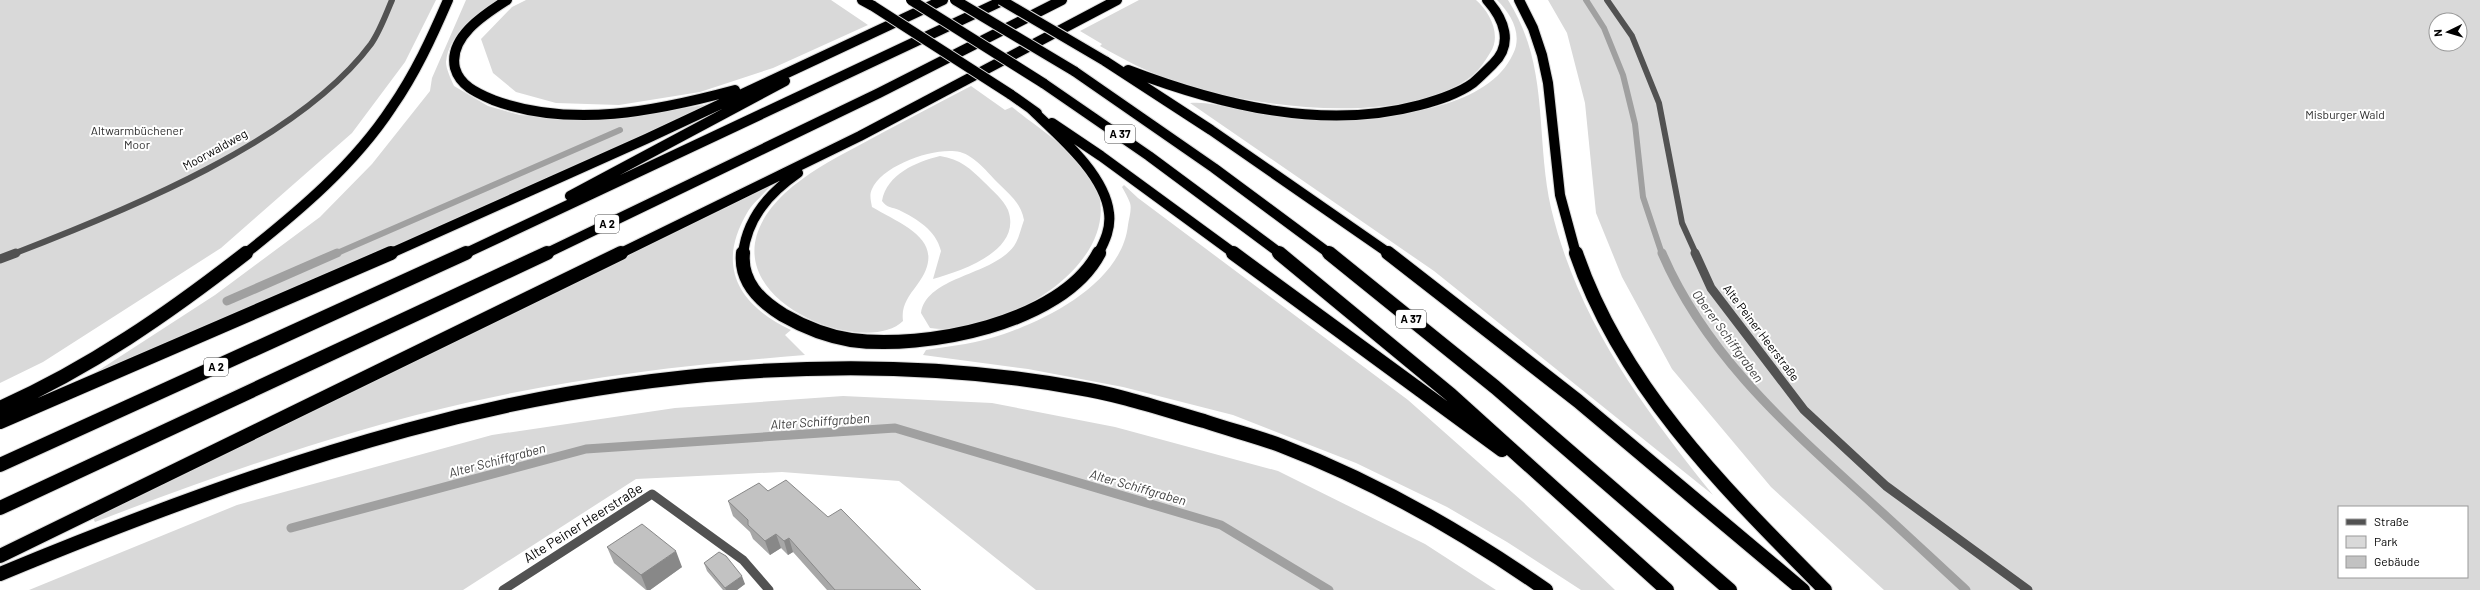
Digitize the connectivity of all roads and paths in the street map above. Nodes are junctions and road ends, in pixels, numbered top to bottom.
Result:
1 (392, 0) edge
2 (448, 0) edge
3 (507, 0) edge
4 (862, 0) edge
5 (911, 0) edge
6 (943, 0) edge
7 (955, 0) edge
8 (1002, 0) edge
9 (1062, 0) edge
10 (1117, 0) edge
11 (1124, 0) edge
12 (1487, 0) edge
13 (1519, 0) edge
14 (1607, 0) edge
15 (1094, 13) junction
16 (886, 26) junction
17 (1105, 61) junction
18 (777, 77) junction
19 (1031, 109) junction
20 (860, 136) junction
21 (0, 259) edge
22 (432, 269) junction
23 (0, 408) edge
24 (0, 422) edge
25 (0, 465) edge
26 (1553, 486) junction
27 (0, 508) edge
28 (0, 556) edge
29 (0, 574) edge
30 (503, 590) edge
31 (769, 590) edge
32 (1546, 590) edge
33 (1667, 590) edge
34 (1730, 590) edge
35 (1803, 590) edge
36 (1825, 590) edge
37 (2028, 590) edge

1 - 21 street, Moorwaldweg
2 - 23 highway
3 - 18 highway
4 - 19 highway, bridge
5 - 26 highway, A 37, bridge
6 - 16 highway
7 - 34 highway, A 37, bridge
8 - 17 highway, bridge
8 - 22 highway, A 2
9 - 27 highway, A 2
10 - 15 highway
11 - 15 highway
12 - 17 highway
13 - 36 highway
14 - 37 street, Alte Peiner Heerstraße
15 - 20 highway
16 - 18 highway
16 - 22 highway
17 - 35 highway
18 - 24 highway
19 - 20 highway
19 - 26 highway
20 - 28 highway
22 - 25 highway, A 2
26 - 33 highway, A 37
29 - 32 highway
30 - 31 street, Alte Peiner Heerstraße

